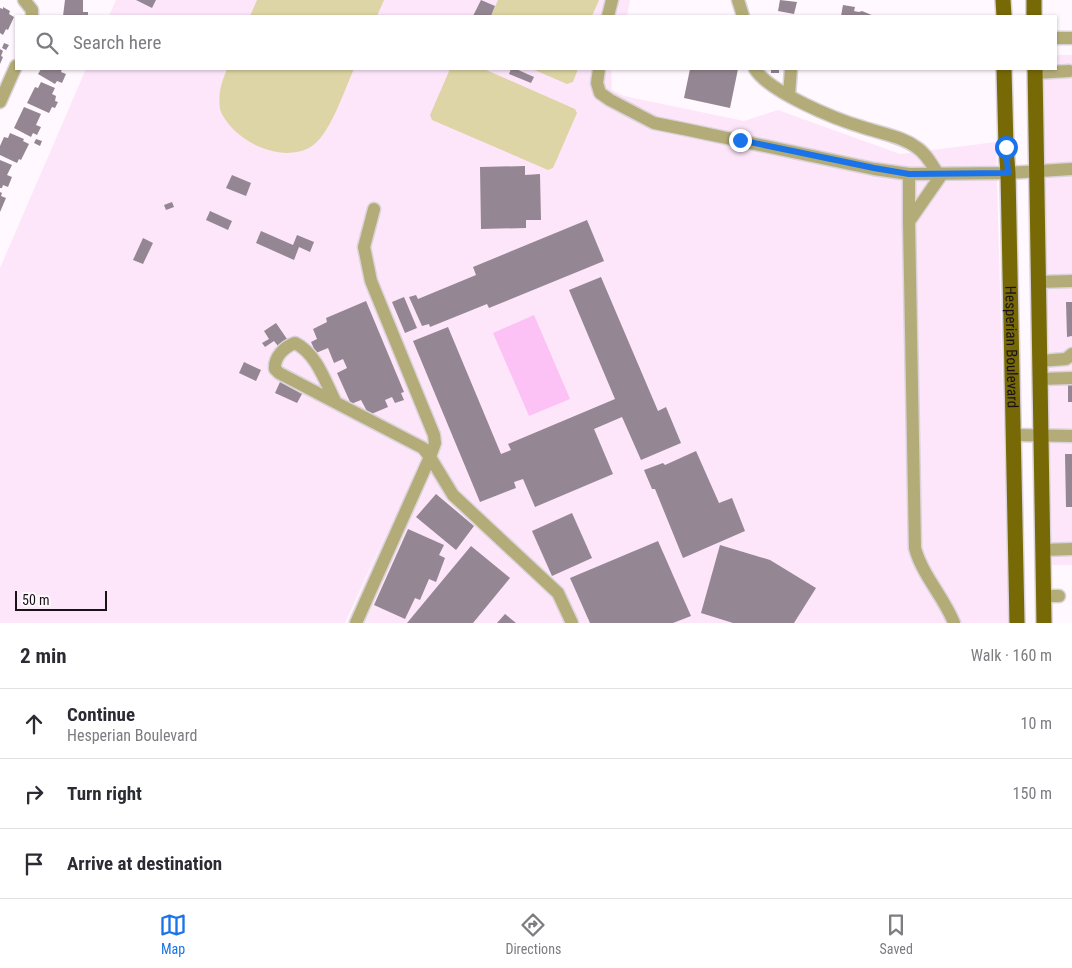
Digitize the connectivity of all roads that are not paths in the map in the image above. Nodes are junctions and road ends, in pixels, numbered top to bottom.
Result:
1 (24, 0) edge
2 (612, 0) edge
3 (738, 0) edge
4 (1003, 0) edge
5 (1034, 0) edge
6 (32, 15) edge
7 (608, 15) edge
8 (743, 15) edge
9 (1004, 15) edge
10 (1034, 15) edge
11 (1057, 38) edge
12 (1072, 38) edge
13 (15, 68) edge
14 (599, 70) edge
15 (756, 70) edge
16 (791, 70) edge
17 (1004, 70) edge
18 (1035, 71) edge
19 (1069, 72) dead end
20 (789, 96) junction
21 (0, 101) edge
22 (1072, 169) edge
23 (1037, 171) junction
24 (1008, 173) junction
25 (909, 174) junction
26 (940, 174) junction
27 (374, 209) dead end
28 (908, 222) junction
29 (1072, 281) edge
30 (1038, 282) junction
31 (1072, 354) edge
32 (1040, 361) junction
33 (1072, 378) edge
34 (1040, 379) junction
35 (335, 402) junction
36 (1013, 434) junction
37 (1041, 436) junction
38 (1072, 436) edge
39 (430, 457) junction
40 (1072, 549) edge
41 (1042, 550) junction
42 (1043, 596) junction
43 (1059, 596) dead end
44 (356, 623) edge
45 (572, 623) edge
46 (954, 623) edge
47 (1017, 623) edge
48 (1044, 623) edge

1 - 6 street
2 - 7 street
3 - 8 street
4 - 9 main road
5 - 10 main road
11 - 12 street
13 - 21 street
14 - 25 street
15 - 20 street
16 - 20 street
17 - 24 main road, Hesperian Boulevard
18 - 19 street
18 - 23 main road, Hesperian Boulevard
20 - 26 street
22 - 23 street
23 - 24 street
23 - 30 main road, Hesperian Boulevard
24 - 26 street
24 - 36 main road, Hesperian Boulevard
25 - 26 street
25 - 28 street
26 - 28 street
27 - 39 street
28 - 46 street
29 - 30 street
30 - 32 main road, Hesperian Boulevard
31 - 32 street
32 - 34 main road, Hesperian Boulevard
33 - 34 street
34 - 37 main road, Hesperian Boulevard
35 - 35 street
35 - 39 street
36 - 37 street
36 - 47 main road, Hesperian Boulevard
37 - 38 street
37 - 41 main road, Hesperian Boulevard
39 - 44 street
39 - 45 street
40 - 41 street
41 - 42 main road, Hesperian Boulevard
42 - 43 street
42 - 48 main road, Hesperian Boulevard

